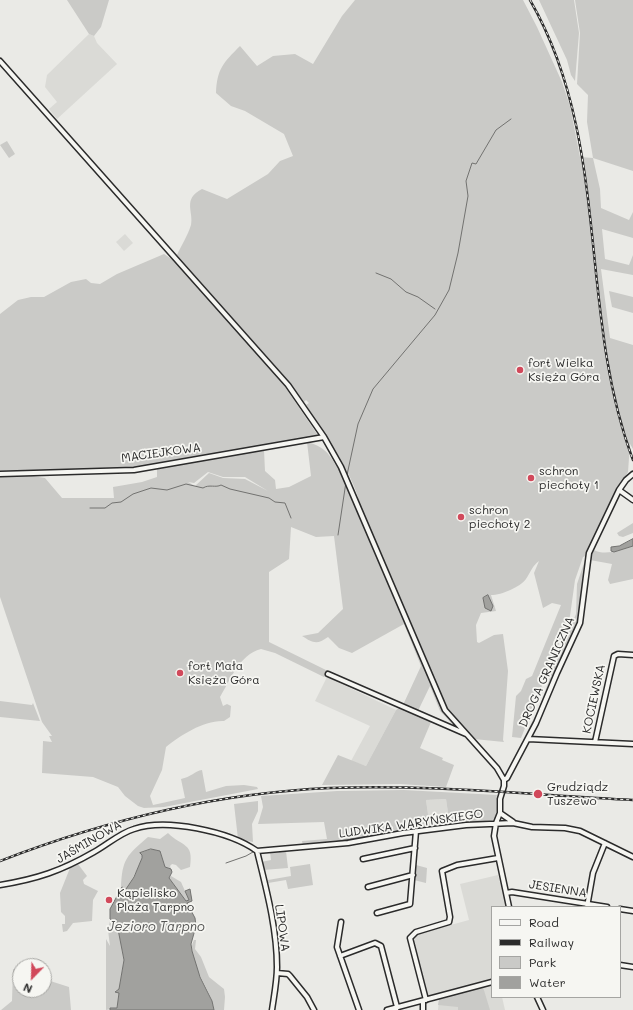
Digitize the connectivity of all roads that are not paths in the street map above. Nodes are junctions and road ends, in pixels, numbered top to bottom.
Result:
1 (0, 61) edge
2 (324, 438) junction
3 (0, 474) edge
4 (633, 474) edge
5 (620, 490) junction
6 (633, 500) edge
7 (633, 655) edge
8 (328, 674) dead end
9 (466, 734) junction
10 (528, 739) junction
11 (595, 742) junction
12 (633, 744) edge
13 (504, 780) junction
14 (500, 813) junction
15 (496, 823) junction
16 (513, 823) junction
17 (416, 831) junction
18 (605, 843) junction
19 (415, 848) junction
20 (257, 851) junction
21 (633, 857) edge
22 (498, 858) junction
23 (363, 859) dead end
24 (413, 875) junction
25 (0, 885) edge
26 (368, 887) dead end
27 (506, 894) junction
28 (587, 905) edge
29 (510, 906) edge
30 (597, 906) edge
31 (621, 909) edge
32 (633, 911) edge
33 (377, 913) dead end
34 (341, 922) dead end
35 (340, 956) junction
36 (621, 965) edge
37 (633, 967) edge
38 (277, 973) junction
39 (491, 982) edge
40 (537, 998) edge
41 (425, 1000) junction
42 (397, 1009) edge
43 (272, 1010) edge
44 (314, 1010) edge
45 (359, 1010) edge
46 (387, 1010) edge
47 (423, 1010) edge
48 (543, 1010) edge

1 - 2 street
2 - 3 street, MACIEJKOWA
2 - 9 street
4 - 5 street, DROGA GRANICZNA
5 - 6 street
5 - 10 street, DROGA GRANICZNA
7 - 11 street, KOCIEWSKA
8 - 9 street
9 - 13 street
10 - 11 street
10 - 13 street, DROGA GRANICZNA
11 - 12 street
13 - 14 street, DROGA GRANICZNA
14 - 15 street, DROGA GRANICZNA
14 - 16 street
15 - 16 street, LUDWIKA WARYŃSKIEGO
15 - 17 street, LUDWIKA WARYŃSKIEGO
15 - 22 street, DROGA GRANICZNA
16 - 18 street, LUDWIKA WARYŃSKIEGO
17 - 19 street
17 - 20 street, LUDWIKA WARYŃSKIEGO
18 - 21 street, LUDWIKA WARYŃSKIEGO
18 - 28 street
19 - 23 street
19 - 24 street
20 - 25 street, JAŚMINOWA
20 - 38 street, LIPOWA
22 - 27 street, DROGA GRANICZNA
22 - 41 street
24 - 26 street
24 - 33 street
27 - 28 street, JESIENNA
27 - 29 street, DROGA GRANICZNA
28 - 30 street, JESIENNA
31 - 32 street
34 - 35 street
35 - 42 street
35 - 45 street
36 - 37 street
38 - 43 street, LIPOWA
38 - 44 street
39 - 41 street
40 - 48 street
41 - 42 street
41 - 47 street
42 - 46 street

